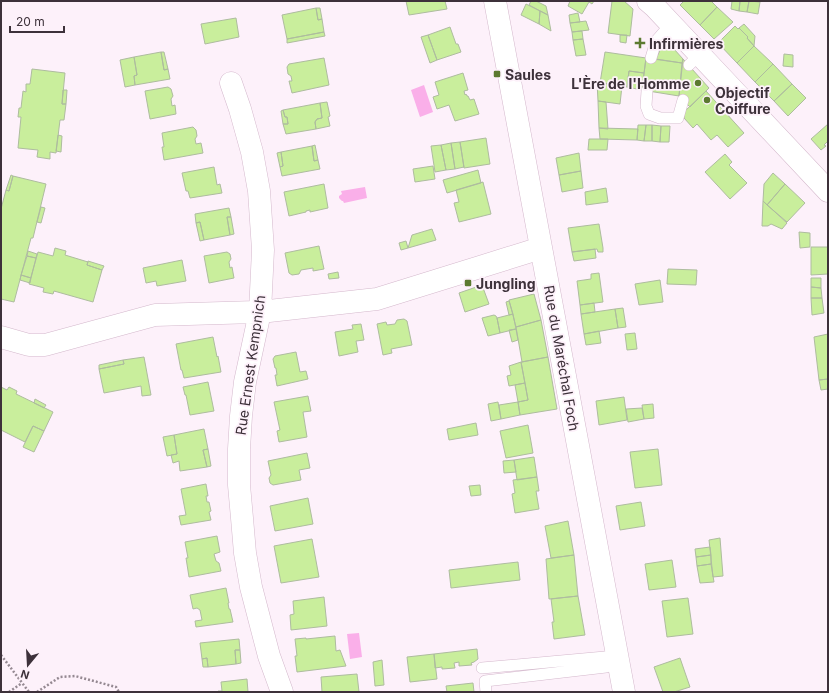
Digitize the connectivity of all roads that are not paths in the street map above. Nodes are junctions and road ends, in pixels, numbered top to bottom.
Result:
1 (495, 1) edge
2 (648, 1) edge
3 (671, 24) junction
4 (651, 58) dead end
5 (231, 84) dead end
6 (646, 90) dead end
7 (683, 100) dead end
8 (828, 192) edge
9 (541, 248) junction
10 (260, 312) junction
11 (1, 337) edge
12 (618, 659) junction
13 (482, 668) dead end
14 (282, 692) edge
15 (486, 692) edge
16 (624, 692) edge

1 - 9 street, Rue du Maréchal Foch
2 - 3 street
3 - 4 lane
3 - 8 street
5 - 10 street, Rue Ernest Kempnich
6 - 7 lane
9 - 10 street
9 - 12 street, Rue du Maréchal Foch
10 - 11 street
10 - 14 street, Rue Ernest Kempnich
12 - 13 lane
12 - 15 lane
12 - 16 street, Rue du Maréchal Foch

